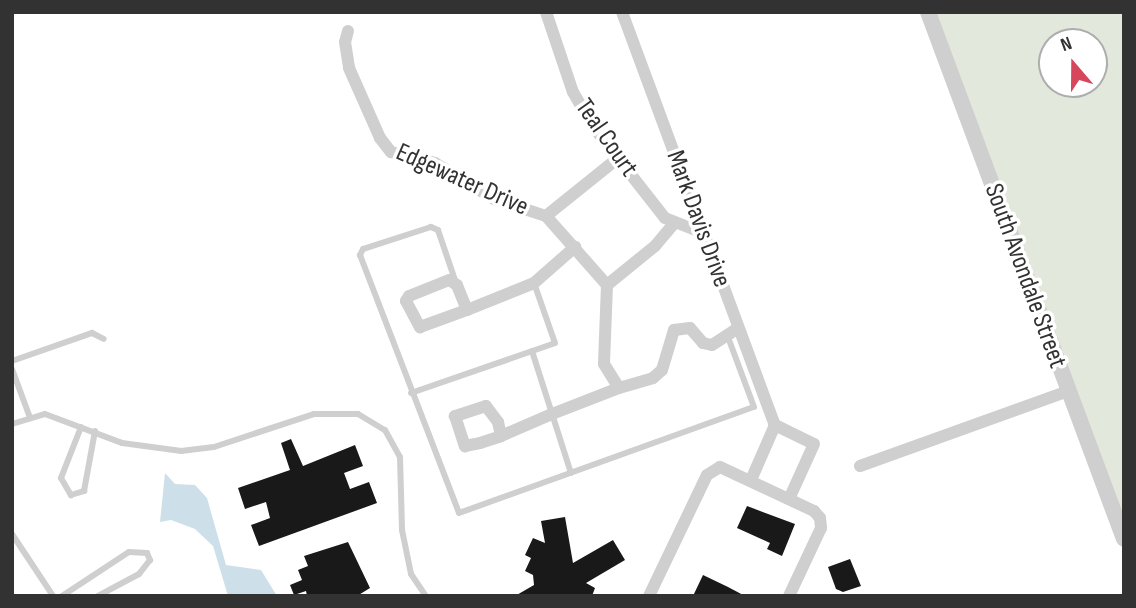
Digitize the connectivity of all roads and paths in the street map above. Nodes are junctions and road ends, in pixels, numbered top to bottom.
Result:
1 (546, 12) edge
2 (622, 12) edge
3 (928, 12) edge
4 (348, 31) dead end
5 (617, 159) junction
6 (546, 216) junction
7 (674, 223) junction
8 (703, 233) junction
9 (575, 247) junction
10 (534, 283) junction
11 (457, 285) junction
12 (607, 285) junction
13 (467, 310) junction
14 (738, 328) junction
15 (728, 337) junction
16 (104, 340) dead end
17 (532, 351) junction
18 (12, 361) edge
19 (12, 369) edge
20 (619, 388) junction
21 (1068, 391) junction
22 (411, 393) junction
23 (552, 414) junction
24 (29, 415) junction
25 (12, 424) edge
26 (775, 425) junction
27 (81, 427) junction
28 (95, 431) junction
29 (501, 436) dead end
30 (860, 466) dead end
31 (571, 473) junction
32 (751, 480) junction
33 (789, 499) junction
34 (12, 534) edge
35 (1124, 539) edge
36 (52, 596) edge
37 (62, 596) edge
38 (98, 596) edge
39 (425, 596) edge
40 (649, 596) edge
41 (789, 596) edge

1 - 5 street, Teal Court
2 - 8 street, Mark Davis Drive
3 - 21 street, South Avondale Street
4 - 6 street, Edgewater Drive
5 - 6 street
5 - 7 street, Teal Court
6 - 9 street, Edgewater Drive
7 - 8 street, Teal Court
7 - 12 street
8 - 14 street, Mark Davis Drive
9 - 10 street
9 - 12 street, Edgewater Drive
10 - 13 street
10 - 17 lane
11 - 13 street
11 - 13 street
11 - 22 lane
12 - 20 street
14 - 15 street
14 - 26 street, Mark Davis Drive
15 - 20 street
15 - 31 lane
16 - 18 lane
17 - 22 lane
17 - 23 lane
19 - 24 lane
20 - 23 street
21 - 30 street
21 - 35 street, South Avondale Street
22 - 31 lane
23 - 29 street
23 - 31 lane
24 - 25 lane
24 - 27 lane
26 - 32 street
26 - 33 street
27 - 28 lane
27 - 28 lane
28 - 39 lane
32 - 33 street
32 - 40 street
33 - 41 street
34 - 36 lane
37 - 38 lane

